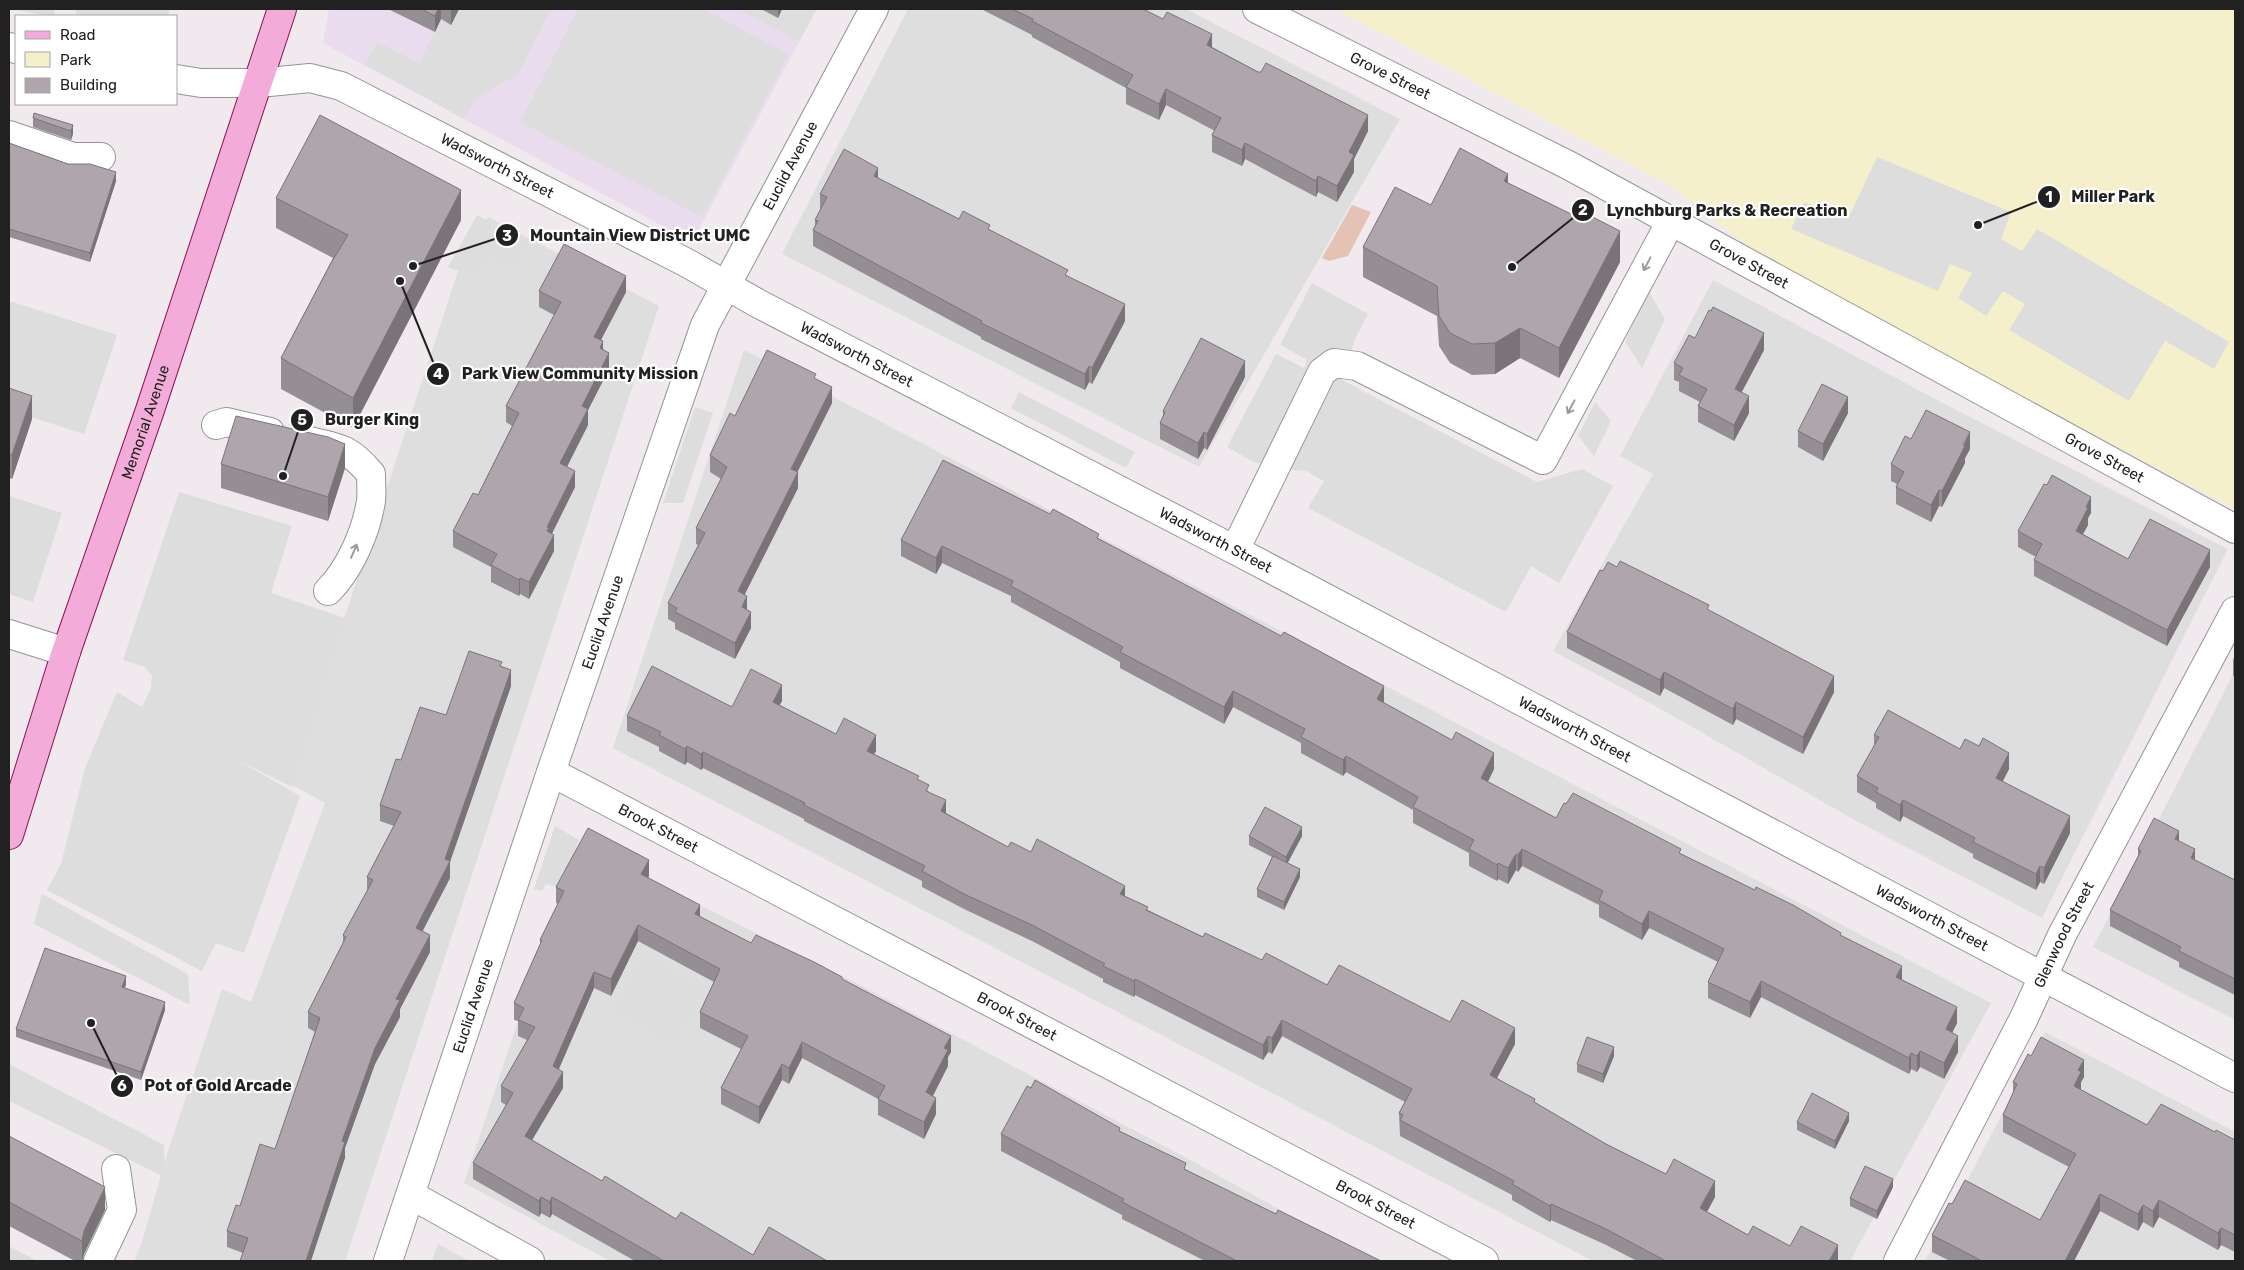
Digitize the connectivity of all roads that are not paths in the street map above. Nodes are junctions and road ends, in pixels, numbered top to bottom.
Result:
1 (282, 9) edge
2 (874, 9) edge
3 (1257, 9) edge
4 (178, 79) edge
5 (258, 82) junction
6 (9, 135) edge
7 (101, 157) dead end
8 (1671, 221) junction
9 (725, 285) junction
10 (216, 425) dead end
11 (2235, 529) edge
12 (1235, 550) junction
13 (328, 591) dead end
14 (2235, 611) edge
15 (9, 634) edge
16 (66, 652) junction
17 (551, 772) junction
18 (9, 835) edge
19 (2043, 976) junction
20 (2235, 1078) edge
21 (116, 1169) dead end
22 (411, 1195) junction
23 (98, 1261) edge
24 (388, 1261) edge
25 (530, 1261) edge
26 (1484, 1261) edge
27 (1898, 1261) edge

1 - 5 main road, Memorial Avenue
2 - 9 street, Euclid Avenue
3 - 8 street, Grove Street
4 - 5 street, Wadsworth Street
5 - 9 street, Wadsworth Street
5 - 16 main road, Memorial Avenue
6 - 7 street
8 - 11 street, Grove Street
8 -> 12 street
9 - 12 street, Wadsworth Street
9 - 17 street, Euclid Avenue
13 -> 10 street
12 - 19 street, Wadsworth Street
14 - 19 street, Glenwood Street
15 - 16 street
16 - 18 main road, Memorial Avenue
17 - 22 street, Euclid Avenue
17 - 26 street, Brook Street
19 - 20 street, Wadsworth Street
19 - 27 street, Glenwood Street
21 - 23 street
22 - 24 street, Euclid Avenue
22 - 25 street

